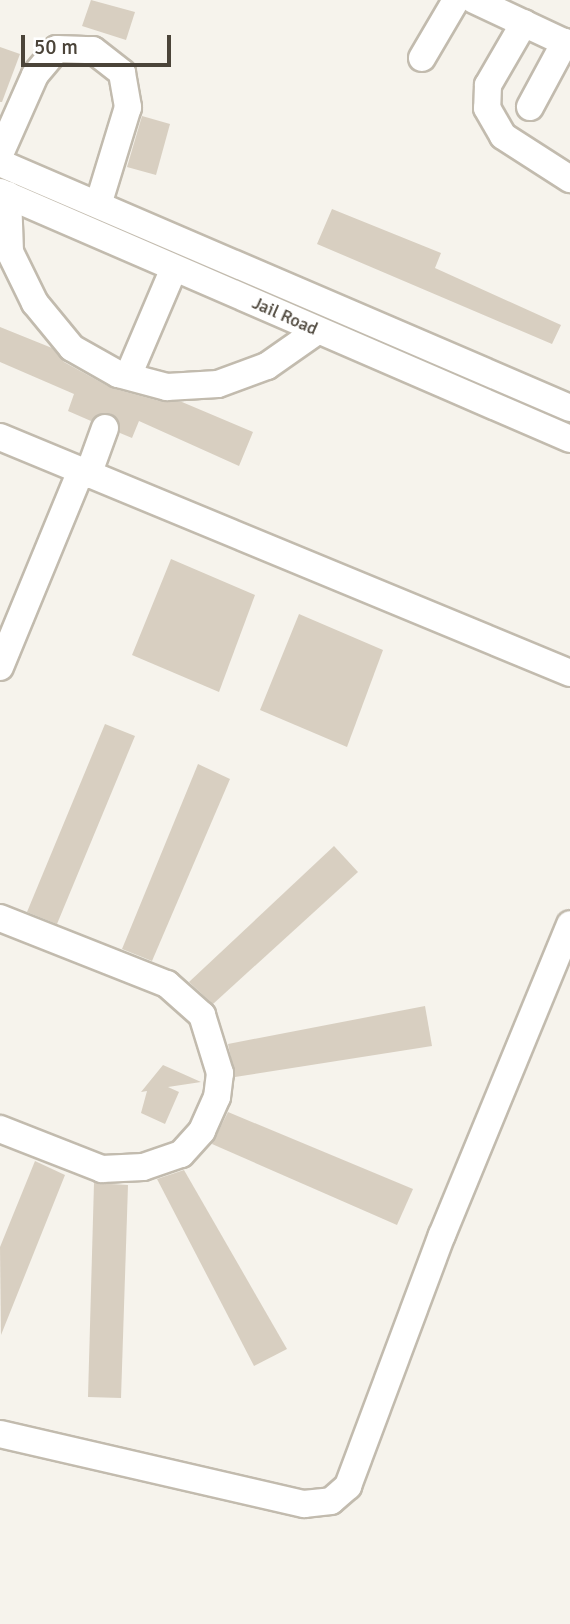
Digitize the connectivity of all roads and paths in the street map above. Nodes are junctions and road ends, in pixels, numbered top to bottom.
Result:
1 (456, 0) edge
2 (474, 0) edge
3 (524, 23) junction
4 (568, 43) edge
5 (422, 58) dead end
6 (530, 107) dead end
7 (0, 154) edge
8 (0, 163) edge
9 (570, 179) edge
10 (4, 193) edge
11 (98, 205) junction
12 (174, 268) junction
13 (317, 331) junction
14 (128, 376) junction
15 (570, 408) edge
16 (105, 428) dead end
17 (0, 437) edge
18 (570, 439) edge
19 (84, 474) junction
20 (0, 667) edge
21 (570, 673) edge
22 (0, 918) edge
23 (570, 924) edge
24 (0, 1129) edge
25 (0, 1434) edge

1 - 5 street
2 - 3 street
3 - 4 street
3 - 9 street
4 - 6 street
7 - 11 street
8 - 11 street
10 - 12 street, Jail Road
10 - 14 street
11 - 15 street
12 - 13 street, Jail Road
12 - 14 street
13 - 14 street
13 - 18 street, Jail Road
16 - 19 street
17 - 19 street
19 - 20 street
19 - 21 street
22 - 24 street
23 - 25 street

